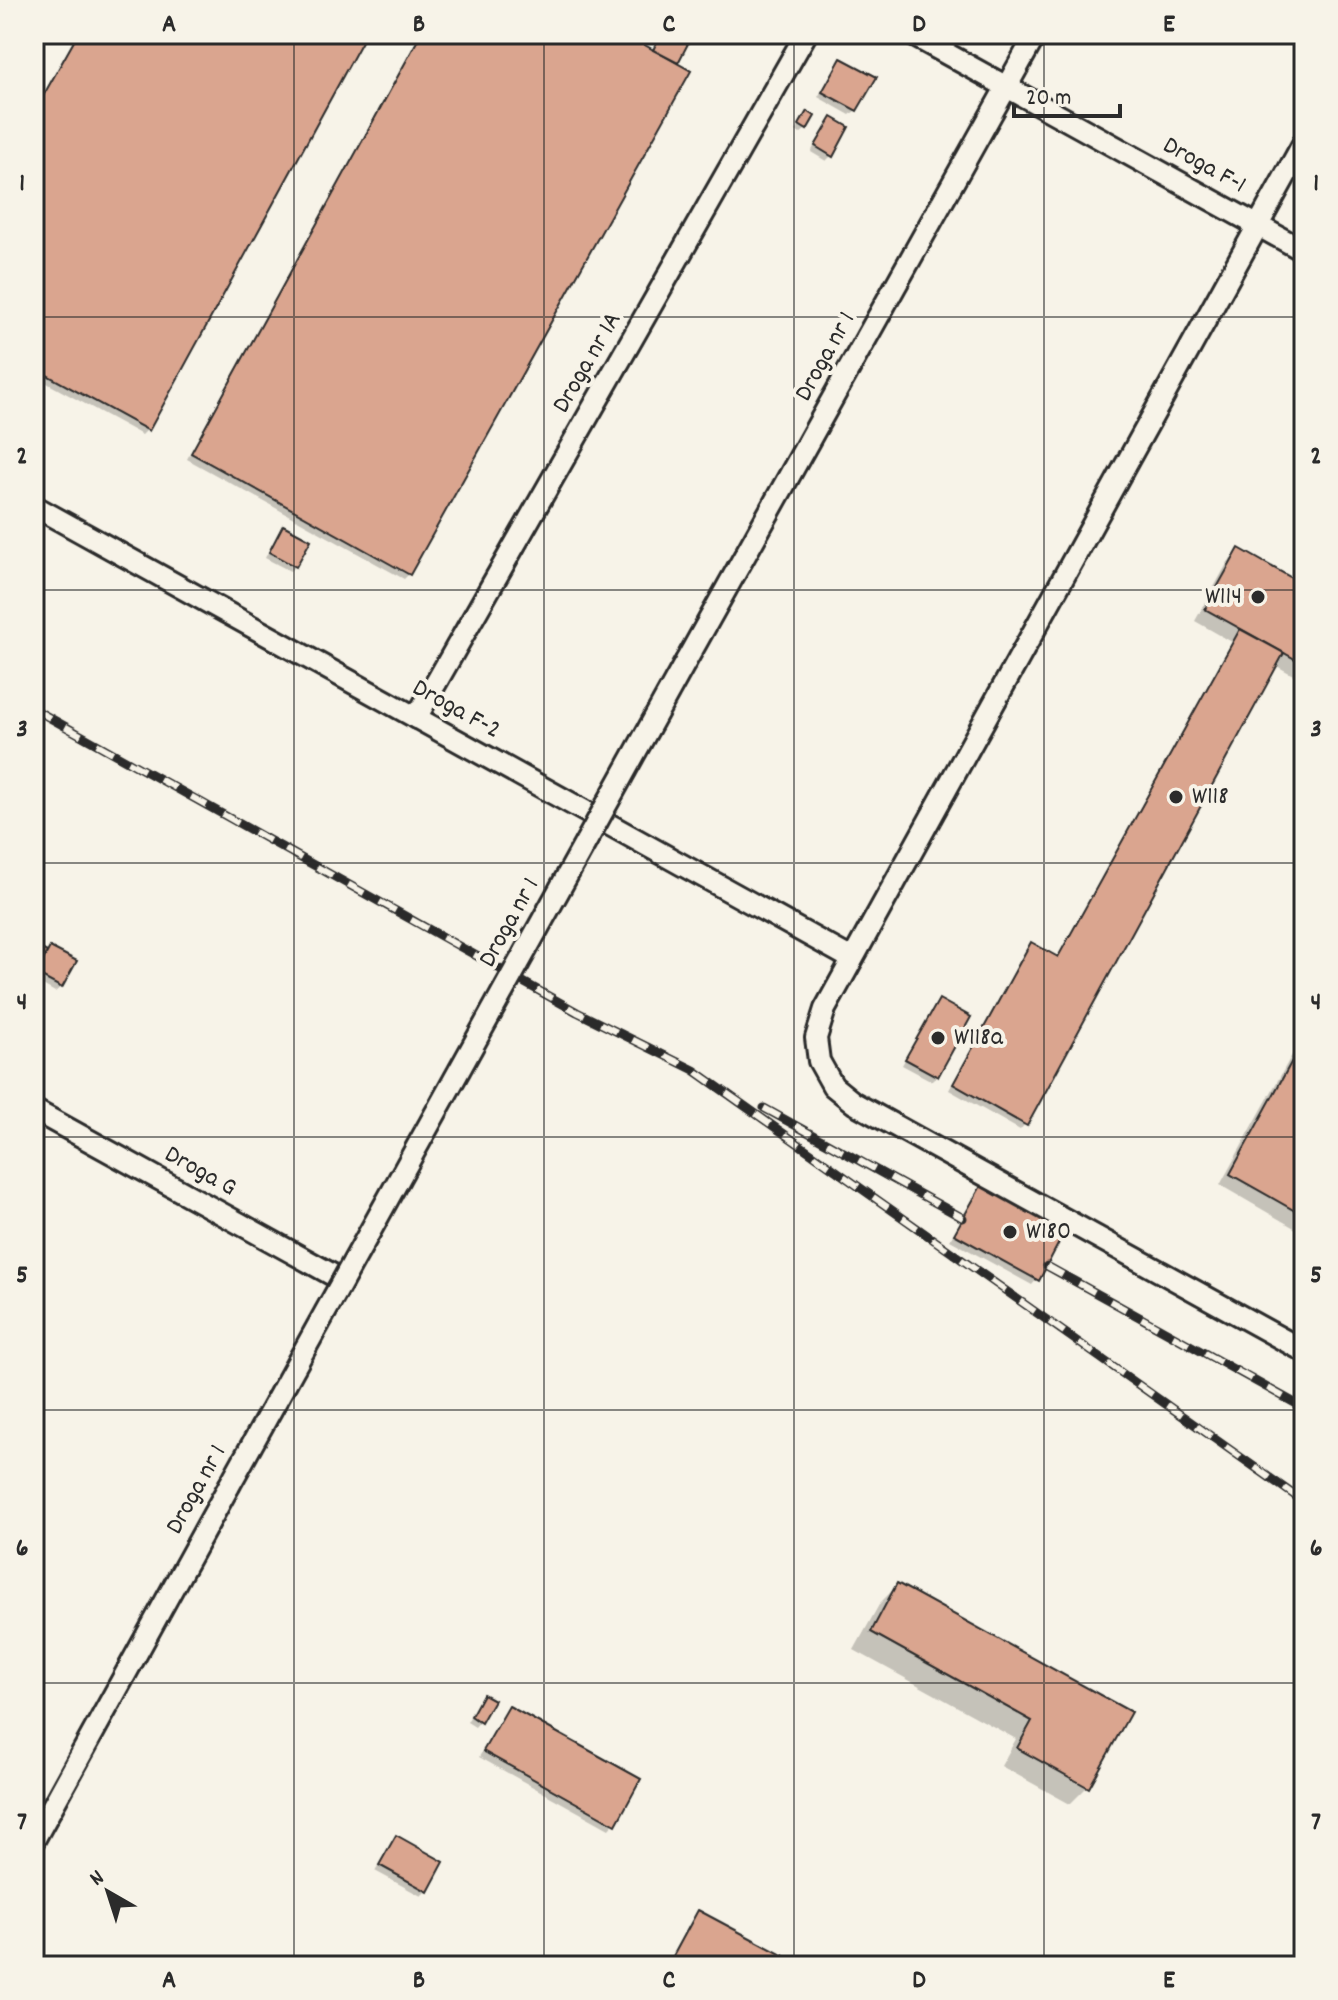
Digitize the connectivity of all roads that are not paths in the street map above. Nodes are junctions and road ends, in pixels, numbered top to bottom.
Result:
1 (806, 34) edge
2 (911, 34) edge
3 (1036, 34) edge
4 (1006, 87) junction
5 (1304, 142) edge
6 (1258, 226) junction
7 (1304, 251) edge
8 (34, 506) edge
9 (416, 718) junction
10 (852, 959) junction
11 (34, 1110) edge
12 (342, 1280) junction
13 (1304, 1351) edge
14 (34, 1840) edge

1 - 9 lane, Droga nr 1A
2 - 4 lane, Droga F-1
3 - 4 lane, Droga nr 1
4 - 6 lane, Droga F-1
4 - 12 lane, Droga nr 1, bridge
5 - 6 lane
6 - 7 lane, Droga F-1
6 - 10 lane
8 - 9 lane, Droga F-2
9 - 10 lane, Droga F-2
10 - 13 lane
11 - 12 lane, Droga G
12 - 14 lane, Droga nr 1, bridge

